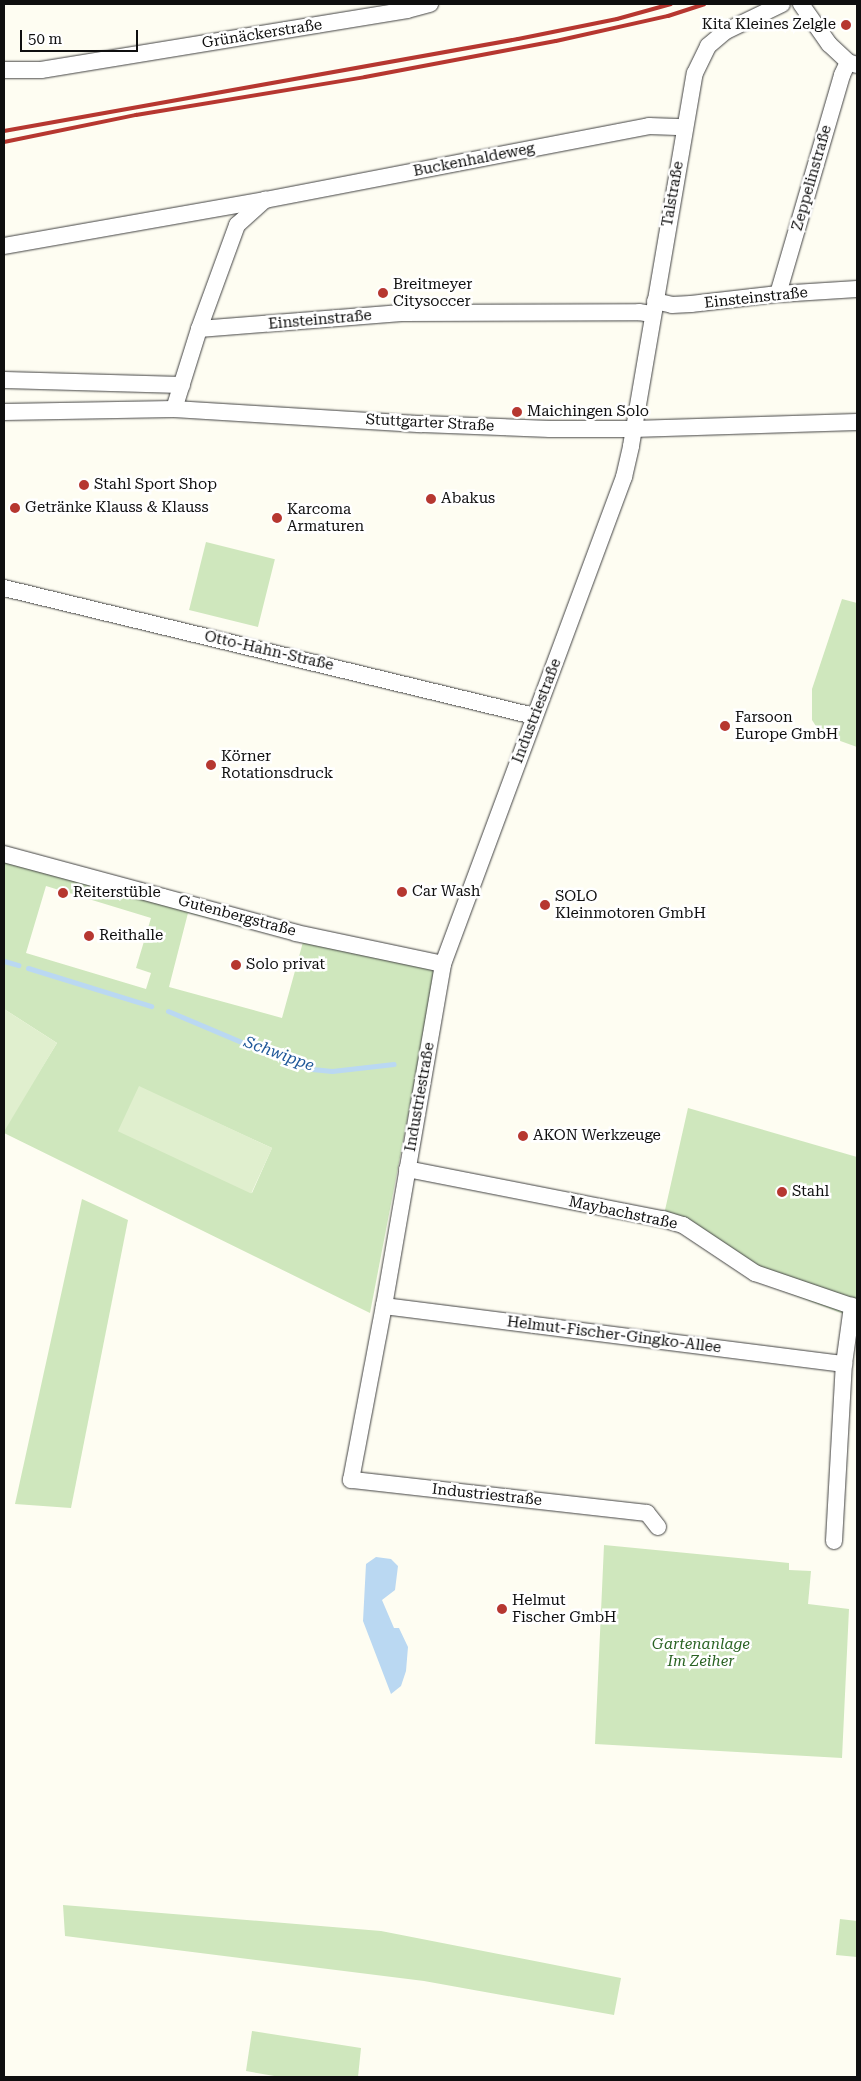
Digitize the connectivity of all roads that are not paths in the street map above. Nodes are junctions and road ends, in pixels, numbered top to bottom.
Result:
1 (430, 4) edge
2 (782, 4) edge
3 (801, 4) edge
4 (406, 7) edge
5 (853, 63) edge
6 (4, 70) edge
7 (684, 127) junction
8 (265, 200) junction
9 (4, 246) edge
10 (857, 289) edge
11 (778, 294) junction
12 (653, 308) junction
13 (199, 329) junction
14 (4, 380) edge
15 (182, 385) junction
16 (174, 409) junction
17 (4, 412) edge
18 (857, 422) edge
19 (634, 429) junction
20 (4, 588) edge
21 (534, 716) junction
22 (4, 854) edge
23 (443, 964) junction
24 (407, 1169) junction
25 (384, 1306) junction
26 (855, 1307) edge
27 (844, 1364) junction
28 (658, 1527) dead end
29 (834, 1540) dead end

1 - 4 street, Grünäckerstraße
2 - 7 street, Talstraße
3 - 5 street, Zeppelinstraße
4 - 6 street, Grünäckerstraße
5 - 11 street, Zeppelinstraße
7 - 8 street, Buckenhaldeweg
7 - 12 street, Talstraße
8 - 9 street, Buckenhaldeweg
8 - 13 street
10 - 11 street, Einsteinstraße
11 - 12 street, Einsteinstraße
12 - 13 street, Einsteinstraße
12 - 19 street, Talstraße
13 - 15 street
14 - 15 street
15 - 16 street
16 - 17 street, Stuttgarter Straße
16 - 19 street, Stuttgarter Straße
18 - 19 street, Stuttgarter Straße
19 - 21 street, Industriestraße
20 - 21 street, Otto-Hahn-Straße
21 - 23 street, Industriestraße
22 - 23 street, Gutenbergstraße
23 - 24 street, Industriestraße
24 - 25 street, Industriestraße
24 - 26 street, Maybachstraße
25 - 27 street, Helmut-Fischer-Gingko-Allee
25 - 28 street, Industriestraße
26 - 27 street, Maybachstraße
27 - 29 street, Maybachstraße

